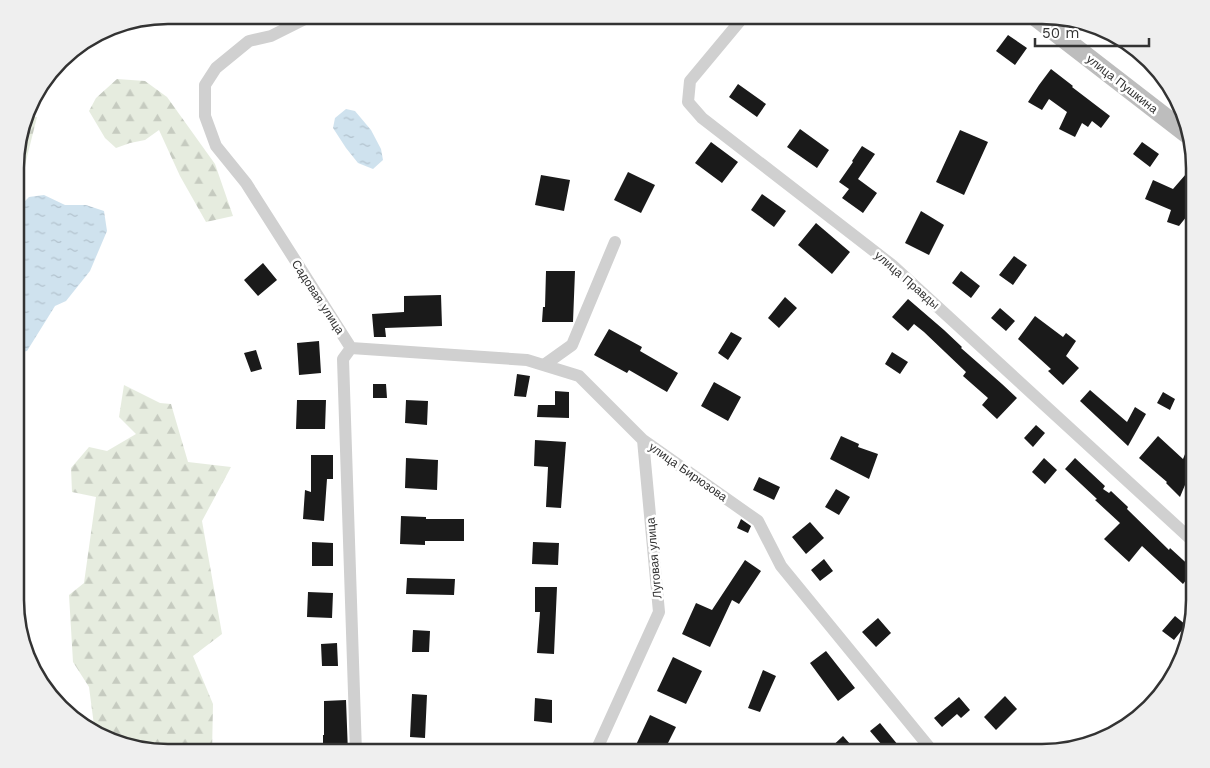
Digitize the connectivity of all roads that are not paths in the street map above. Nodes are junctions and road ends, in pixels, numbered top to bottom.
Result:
1 (295, 24) edge
2 (737, 24) edge
3 (1045, 24) edge
4 (1180, 128) edge
5 (615, 242) dead end
6 (351, 348) junction
7 (544, 365) junction
8 (643, 440) junction
9 (1186, 535) edge
10 (356, 744) edge
11 (599, 744) edge
12 (927, 744) edge

1 - 6 street, Садовая улица
2 - 9 street, улица Правды
3 - 4 main road, улица Пушкина
5 - 7 street
6 - 7 street, улица Бирюзова
6 - 10 street, Садовая улица
7 - 8 street, улица Бирюзова
8 - 11 street, Луговая улица
8 - 12 street, улица Бирюзова

